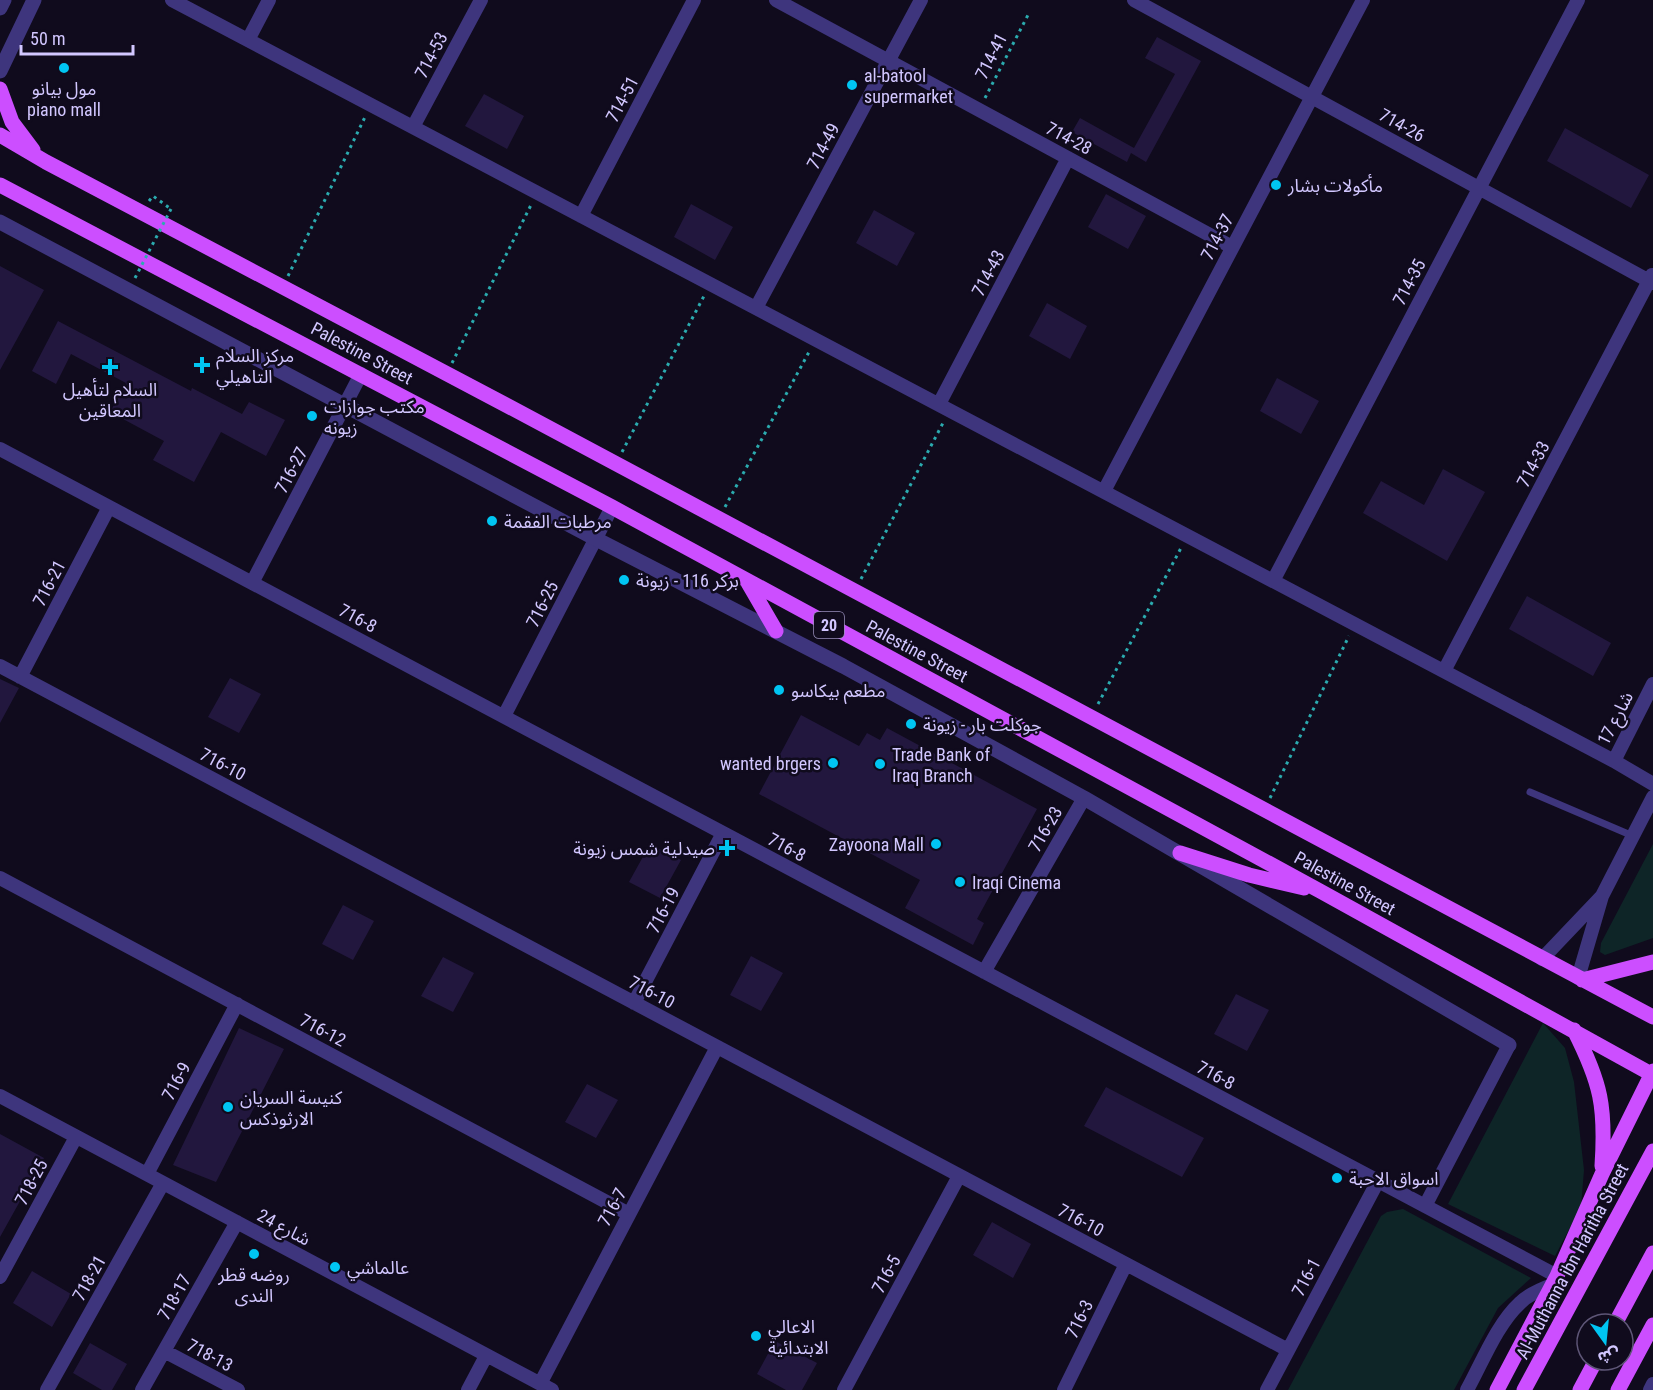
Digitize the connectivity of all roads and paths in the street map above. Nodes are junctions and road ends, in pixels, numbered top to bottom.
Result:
1 (4, 0) edge
2 (34, 0) edge
3 (172, 0) edge
4 (269, 0) edge
5 (481, 0) edge
6 (694, 0) edge
7 (776, 0) edge
8 (921, 0) edge
9 (1363, 0) edge
10 (1578, 0) edge
11 (1136, 1) edge
12 (0, 8) edge
13 (1028, 15) dead end
14 (248, 40) junction
15 (889, 61) junction
16 (0, 71) edge
17 (0, 89) edge
18 (1312, 97) junction
19 (371, 105) junction
20 (979, 110) junction
21 (413, 127) junction
22 (0, 135) edge
23 (1068, 158) junction
24 (46, 162) junction
25 (0, 185) edge
26 (1479, 188) junction
27 (537, 192) junction
28 (153, 196) dead end
29 (581, 216) junction
30 (0, 222) edge
31 (1232, 247) junction
32 (135, 278) dead end
33 (1652, 279) edge
34 (710, 284) junction
35 (283, 287) junction
36 (756, 308) junction
37 (816, 339) junction
38 (361, 374) junction
39 (447, 374) junction
40 (345, 404) junction
41 (944, 407) junction
42 (0, 449) edge
43 (616, 464) junction
44 (1104, 491) junction
45 (109, 507) junction
46 (612, 507) junction
47 (719, 519) junction
48 (1188, 536) junction
49 (596, 538) junction
50 (747, 581) junction
51 (1273, 581) junction
52 (252, 583) junction
53 (854, 591) junction
54 (1354, 624) junction
55 (776, 632) junction
56 (0, 666) edge
57 (1444, 671) junction
58 (20, 676) junction
59 (1653, 684) edge
60 (504, 716) junction
61 (1090, 718) junction
62 (1614, 761) junction
63 (1653, 784) edge
64 (1530, 792) dead end
65 (1653, 797) edge
66 (1084, 798) junction
67 (1264, 811) junction
68 (723, 833) junction
69 (1633, 836) junction
70 (1180, 853) junction
71 (0, 878) edge
72 (1320, 891) junction
73 (1602, 896) junction
74 (1542, 959) junction
75 (1653, 962) edge
76 (984, 972) junction
77 (1580, 979) junction
78 (634, 1003) junction
79 (237, 1004) junction
80 (1653, 1017) edge
81 (1574, 1030) junction
82 (1509, 1045) joint
83 (717, 1047) junction
84 (1652, 1073) edge
85 (0, 1096) edge
86 (76, 1137) junction
87 (1653, 1151) edge
88 (147, 1174) junction
89 (1602, 1174) junction
90 (959, 1176) junction
91 (1378, 1181) junction
92 (163, 1183) junction
93 (1425, 1206) junction
94 (629, 1214) junction
95 (237, 1222) junction
96 (1653, 1253) edge
97 (1126, 1264) junction
98 (0, 1277) edge
99 (1555, 1281) junction
100 (1621, 1312) edge
101 (1653, 1325) edge
102 (1288, 1350) junction
103 (164, 1351) junction
104 (486, 1356) junction
105 (1590, 1372) edge
106 (1653, 1384) edge
107 (546, 1387) edge
108 (46, 1390) edge
109 (142, 1390) edge
110 (238, 1390) edge
111 (468, 1390) edge
112 (844, 1390) edge
113 (1064, 1390) edge
114 (1267, 1390) edge
115 (1467, 1390) edge
116 (1497, 1390) edge
117 (1524, 1390) edge
118 (1580, 1390) edge
119 (1618, 1390) edge
120 (1650, 1390) edge

1 - 12 street
2 - 16 street
3 - 14 street
4 - 14 street
5 - 21 street, 714-53
6 - 29 street, 714-51
7 - 15 street, 714-28
8 - 15 street, 714-49
9 - 18 street, 714-37
10 - 26 street, 714-35
11 - 18 street, 714-26
13 - 20 path, 714-41
14 - 19 street
15 - 20 street, 714-28
15 - 36 street, 714-49
17 - 24 main road
18 - 26 street, 714-26
18 - 31 street, 714-37
19 - 21 street
19 - 35 path
20 - 23 street, 714-28
21 - 27 street
22 - 24 main road, Palestine Street / 20
23 - 31 street, 714-28
23 - 41 street, 714-43
24 - 35 main road, Palestine Street / 20
25 - 38 main road, Palestine Street / 20
26 - 33 street, 714-26
26 - 51 street, 714-35
27 - 29 street
27 - 39 path
28 - 32 path, bridge
29 - 34 street
30 - 40 street
31 - 44 street, 714-37
33 - 57 street, 714-33
34 - 36 street
34 - 43 path
35 - 39 main road, Palestine Street / 20
36 - 37 street
37 - 41 street
37 - 47 path
38 - 40 street, 716-27
38 - 46 main road, Palestine Street / 20
39 - 43 main road, Palestine Street / 20
40 - 49 street
40 - 52 street, 716-27
41 - 44 street
41 - 53 path
42 - 45 street, 716-8
43 - 47 main road, Palestine Street / 20
44 - 48 street
45 - 52 street, 716-8
45 - 58 street, 716-21
46 - 49 street, 716-25
46 - 50 main road, Palestine Street / 20
47 - 53 main road, Palestine Street / 20
48 - 51 street
48 - 61 path
49 - 55 street
49 - 60 street, 716-25
50 - 55 main road
50 - 72 main road, Palestine Street / 20
51 - 54 street
52 - 60 street, 716-8
53 - 61 main road, Palestine Street / 20
54 - 57 street
54 - 67 path
55 - 66 street
56 - 58 street, 716-10
57 - 62 street
58 - 78 street, 716-10
59 - 62 street, شارع 17
60 - 68 street, 716-8
61 - 67 main road, Palestine Street / 20
62 - 63 street, شارع 17
64 - 69 lane
65 - 69 street
66 - 70 street
66 - 76 street, 716-23
67 - 74 main road, Palestine Street / 20
68 - 76 street, 716-8
68 - 78 street, 716-19
69 - 73 street
70 - 72 main road
70 - 82 street
71 - 79 street, 716-12
72 - 81 main road, Palestine Street / 20
73 - 74 street
73 - 77 street
74 - 77 main road, Palestine Street / 20
75 - 77 main road
76 - 91 street, 716-8
77 - 80 main road, Palestine Street / 20
78 - 83 street, 716-10
79 - 88 street, 716-9
79 - 94 street, 716-12
81 - 84 main road, Palestine Street / 20
81 - 89 main road
82 - 93 street
83 - 90 street, 716-10
83 - 94 street, 716-7
84 - 89 main road
85 - 86 street, شارع 24
86 - 88 street, شارع 24
86 - 98 street, 718-25
87 - 117 main road, Al-Muthanna ibn Haritha Street
88 - 92 street, شارع 24
89 - 99 main road
90 - 97 street, 716-10
90 - 112 street, 716-5
91 - 93 street, 716-8
91 - 102 street, 716-1
92 - 95 street, شارع 24
92 - 108 street, 718-21
93 - 99 street, 716-8
94 - 107 street, 716-7
95 - 103 street, 718-17
95 - 104 street, شارع 24
96 - 100 main road
97 - 102 street, 716-10
97 - 113 street, 716-3
99 - 115 street
99 - 116 main road
101 - 119 main road
102 - 114 street, 716-1
103 - 109 street, 718-17
103 - 110 street, 718-13
104 - 107 street, شارع 24
104 - 111 street
105 - 118 main road
106 - 120 street

